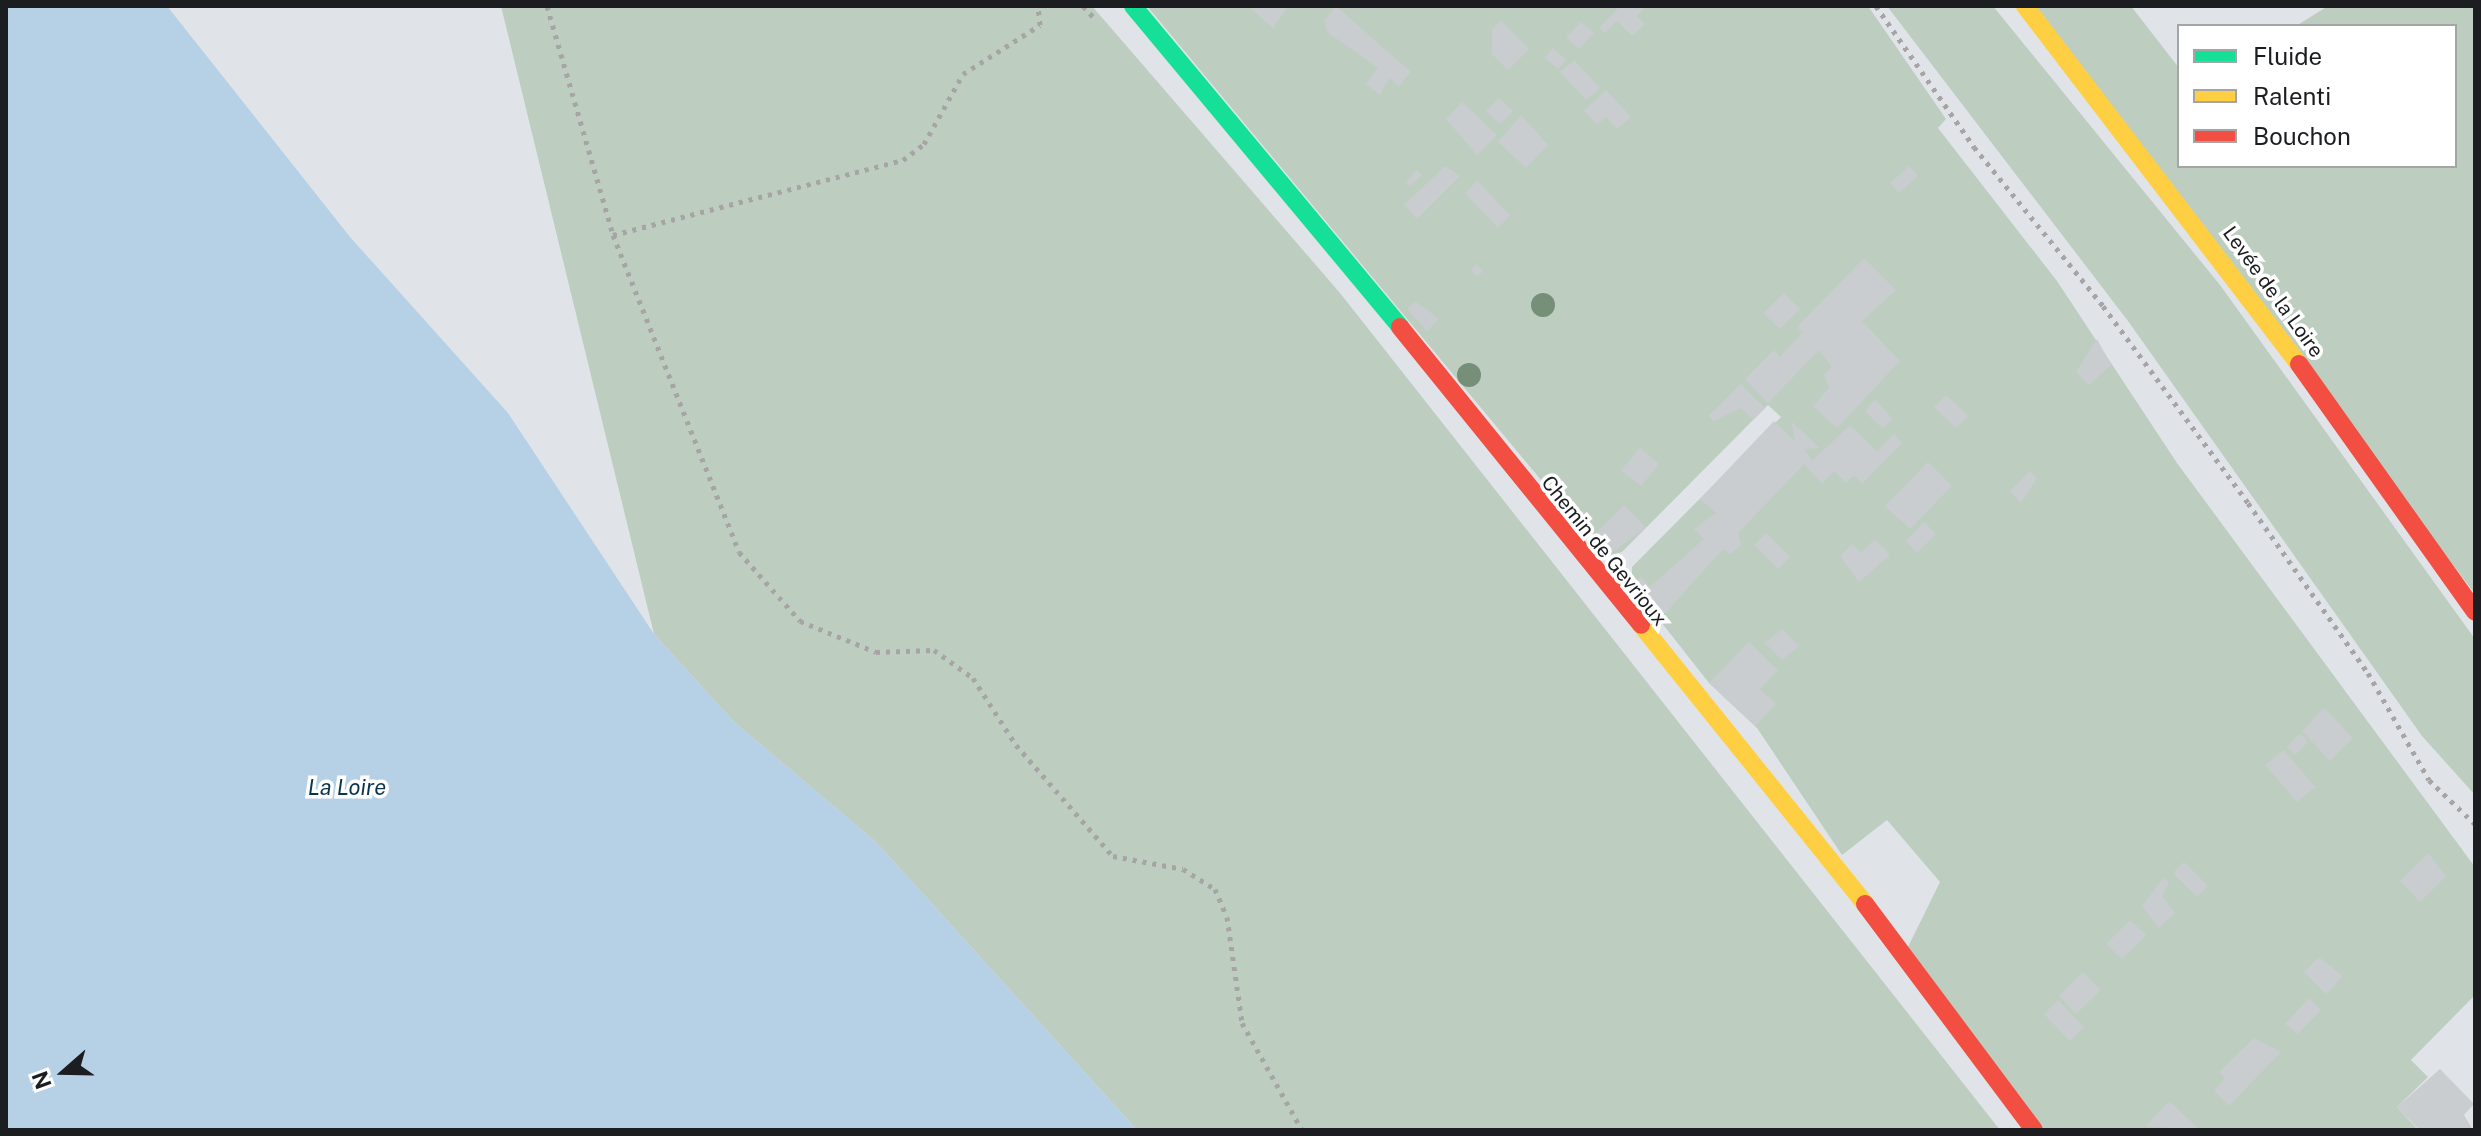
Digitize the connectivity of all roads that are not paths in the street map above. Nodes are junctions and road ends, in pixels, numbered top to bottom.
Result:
1 (1133, 6) edge
2 (2025, 6) edge
3 (2475, 612) edge
4 (2034, 1130) edge

1 - 4 street, Chemin de Gevrioux
2 - 3 street, Levée de la Loire

